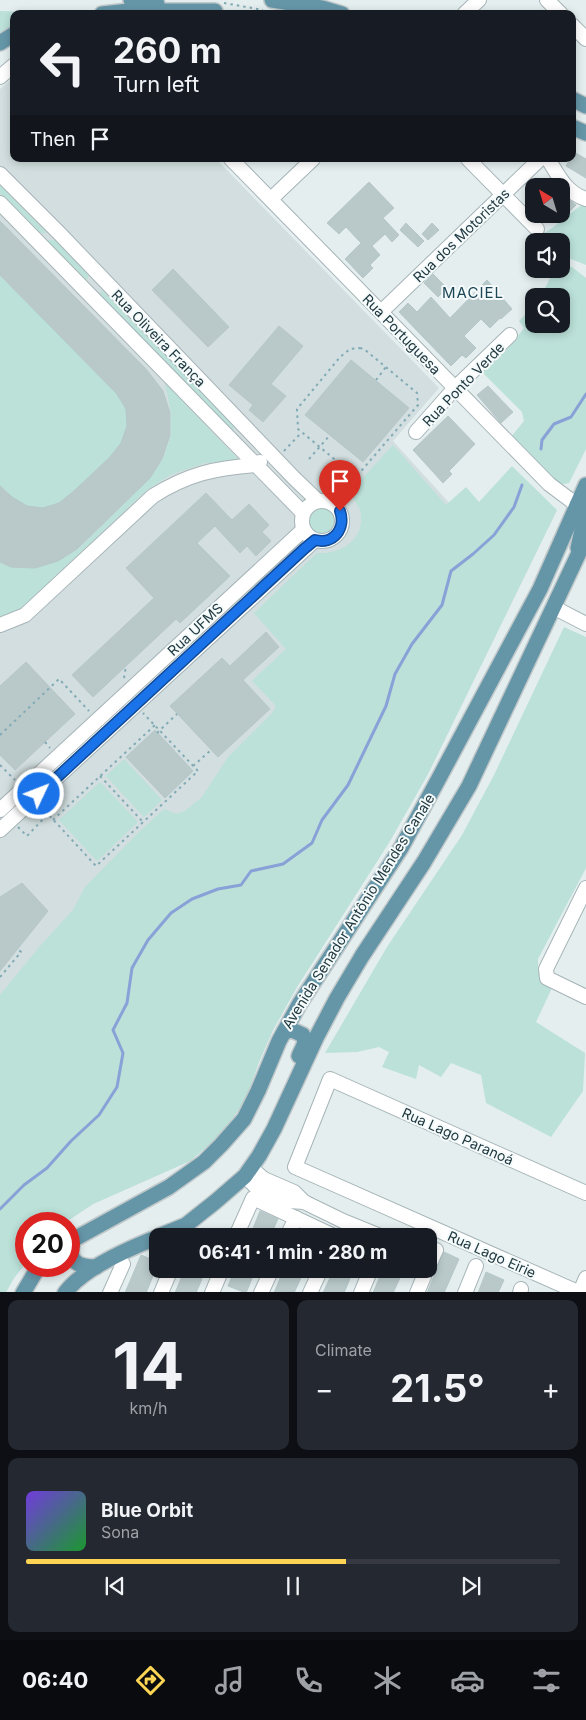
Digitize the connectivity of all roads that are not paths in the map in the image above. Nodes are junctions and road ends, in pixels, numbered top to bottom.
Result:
1 (131, 0) edge
2 (479, 0) edge
3 (548, 0) edge
4 (318, 4) edge
5 (269, 5) edge
6 (219, 9) edge
7 (174, 10) edge
8 (332, 10) edge
9 (468, 10) edge
10 (557, 10) edge
11 (576, 29) edge
12 (586, 39) edge
13 (10, 68) edge
14 (0, 77) edge
15 (234, 162) edge
16 (310, 162) edge
17 (471, 162) edge
18 (537, 162) edge
19 (550, 162) edge
20 (0, 174) edge
21 (504, 194) junction
22 (271, 199) junction
23 (586, 199) edge
24 (0, 203) edge
25 (537, 229) dead end
26 (60, 234) junction
27 (35, 238) junction
28 (102, 279) junction
29 (87, 292) junction
30 (381, 312) junction
31 (510, 335) dead end
32 (455, 388) junction
33 (416, 432) dead end
34 (269, 452) junction
35 (256, 465) junction
36 (586, 485) edge
37 (318, 501) junction
38 (577, 505) junction
39 (303, 513) junction
40 (303, 530) junction
41 (586, 538) edge
42 (315, 540) junction
43 (577, 557) junction
44 (540, 589) junction
45 (553, 607) junction
46 (586, 624) edge
47 (0, 625) edge
48 (0, 810) edge
49 (0, 830) edge
50 (586, 888) edge
51 (586, 997) edge
52 (284, 1032) junction
53 (297, 1079) junction
54 (330, 1079) joint
55 (248, 1172) junction
56 (586, 1193) edge
57 (296, 1218) junction
58 (343, 1221) junction
59 (178, 1228) edge
60 (240, 1228) edge
61 (291, 1228) edge
62 (318, 1228) edge
63 (339, 1228) edge
64 (360, 1228) edge
65 (80, 1236) edge
66 (149, 1240) edge
67 (123, 1264) dead end
68 (80, 1265) edge
69 (476, 1266) dead end
70 (96, 1267) junction
71 (32, 1277) edge
72 (167, 1278) edge
73 (218, 1278) edge
74 (268, 1278) edge
75 (317, 1278) edge
76 (367, 1278) edge
77 (423, 1278) edge
78 (586, 1278) edge
79 (22, 1292) edge
80 (65, 1292) edge
81 (110, 1292) edge
82 (160, 1292) edge
83 (212, 1292) edge
84 (261, 1292) edge
85 (310, 1292) edge
86 (361, 1292) edge
87 (417, 1292) edge
88 (465, 1292) edge
89 (580, 1292) edge

1 - 6 main road
2 - 9 street
3 - 10 street
4 - 5 main road
4 - 8 main road
6 - 7 main road
11 - 12 street
13 - 14 street
15 - 22 street, Rua Portuguesa
16 - 22 street
17 - 21 street
18 - 21 street, Rua dos Motoristas
19 - 23 street
20 - 26 street, Rua Oliveira França
21 - 25 street
21 - 30 street, Rua dos Motoristas
22 - 30 street, Rua Portuguesa
24 - 27 street, Rua Oliveira França
26 - 27 street
26 - 28 street, Rua Oliveira França
27 - 29 street, Rua Oliveira França
28 - 29 street
28 - 34 street, Rua Oliveira França
29 - 35 street, Rua Oliveira França
30 - 32 street, Rua Portuguesa
31 - 32 street, Rua Ponto Verde
32 - 33 street, Rua Ponto Verde
32 - 38 street, Rua Portuguesa
34 - 35 street
34 - 37 street, Rua Oliveira França
35 - 39 street, Rua Oliveira França
35 - 47 street
36 - 38 main road, Avenida Senador Antônio Mendes Canale
37 - 39 street
37 - 42 street
38 - 43 main road
38 - 44 main road, Avenida Senador Antônio Mendes Canale
39 - 40 street
40 - 42 street
40 - 48 street, Rua UFMS
41 - 43 main road, Avenida Senador Antônio Mendes Canale
42 - 49 street, Rua UFMS
43 - 45 main road, Avenida Senador Antônio Mendes Canale
44 - 45 main road
44 - 52 main road, Avenida Senador Antônio Mendes Canale
45 - 46 street
45 - 53 main road, Avenida Senador Antônio Mendes Canale
50 - 51 street
52 - 53 main road
52 - 65 main road, Avenida Senador Antônio Mendes Canale
53 - 55 main road, Avenida Senador Antônio Mendes Canale
54 - 56 street, Rua Lago Paranoá
54 - 89 street, Rua Lago Eirie
55 - 58 street
55 - 59 main road, Avenida Senador Antônio Mendes Canale
57 - 60 street
57 - 61 street
57 - 62 street
58 - 63 street
58 - 64 street
66 - 70 main road, Avenida Senador Antônio Mendes Canale
67 - 81 street
68 - 70 main road
69 - 88 street
70 - 80 main road, Avenida Senador Antônio Mendes Canale
71 - 79 main road
72 - 82 street
73 - 83 street
74 - 84 street
75 - 85 street
76 - 86 street
77 - 87 street
78 - 89 street

